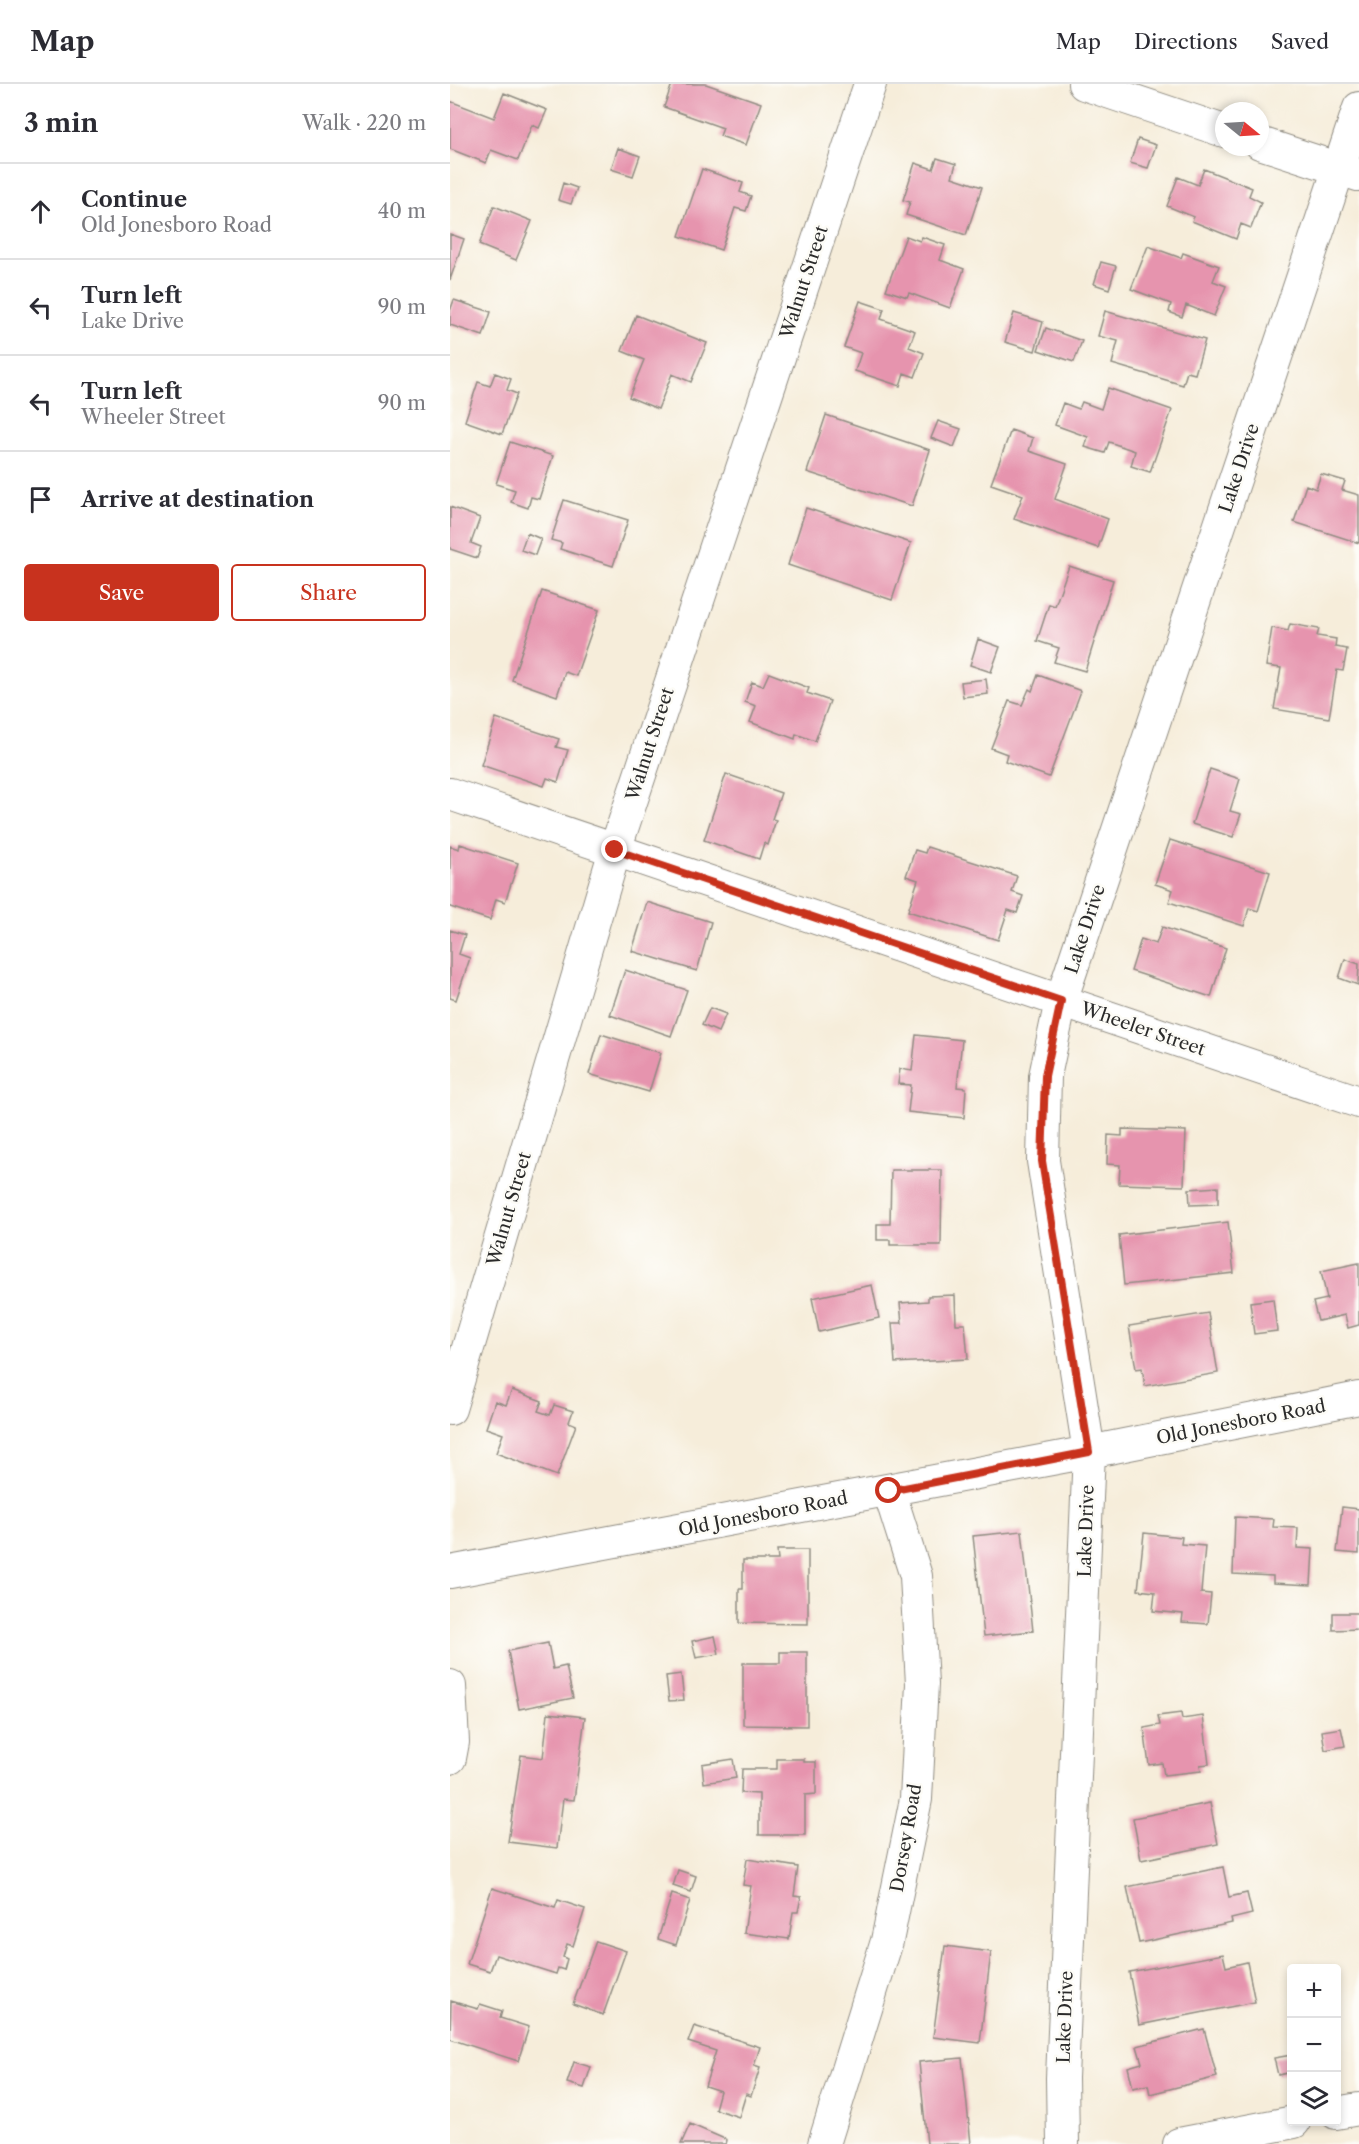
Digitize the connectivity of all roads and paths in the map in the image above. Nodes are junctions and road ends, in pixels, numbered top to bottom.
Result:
1 (870, 84) edge
2 (1084, 84) edge
3 (1359, 108) edge
4 (1215, 128) edge
5 (1269, 146) edge
6 (1349, 172) edge
7 (450, 794) edge
8 (615, 850) junction
9 (1061, 1001) junction
10 (1359, 1102) edge
11 (1359, 1398) edge
12 (450, 1409) edge
13 (1089, 1452) junction
14 (889, 1491) junction
15 (450, 1572) edge
16 (450, 1686) edge
17 (450, 1758) edge
18 (1359, 2109) edge
19 (1341, 2112) edge
20 (1287, 2122) edge
21 (824, 2144) edge
22 (1063, 2144) edge
23 (1179, 2144) edge

1 - 8 street, Walnut Street
2 - 4 street
3 - 6 street, Lake Drive
5 - 6 street
6 - 9 street, Lake Drive
7 - 8 street, Wheeler Street
8 - 9 street, Wheeler Street
8 - 12 street, Walnut Street
9 - 10 street, Wheeler Street
9 - 13 street, Lake Drive
11 - 13 street, Old Jonesboro Road
13 - 14 street, Old Jonesboro Road
13 - 22 street, Lake Drive
14 - 15 street, Old Jonesboro Road
14 - 21 street, Dorsey Road
16 - 17 street
18 - 19 street
20 - 23 street

